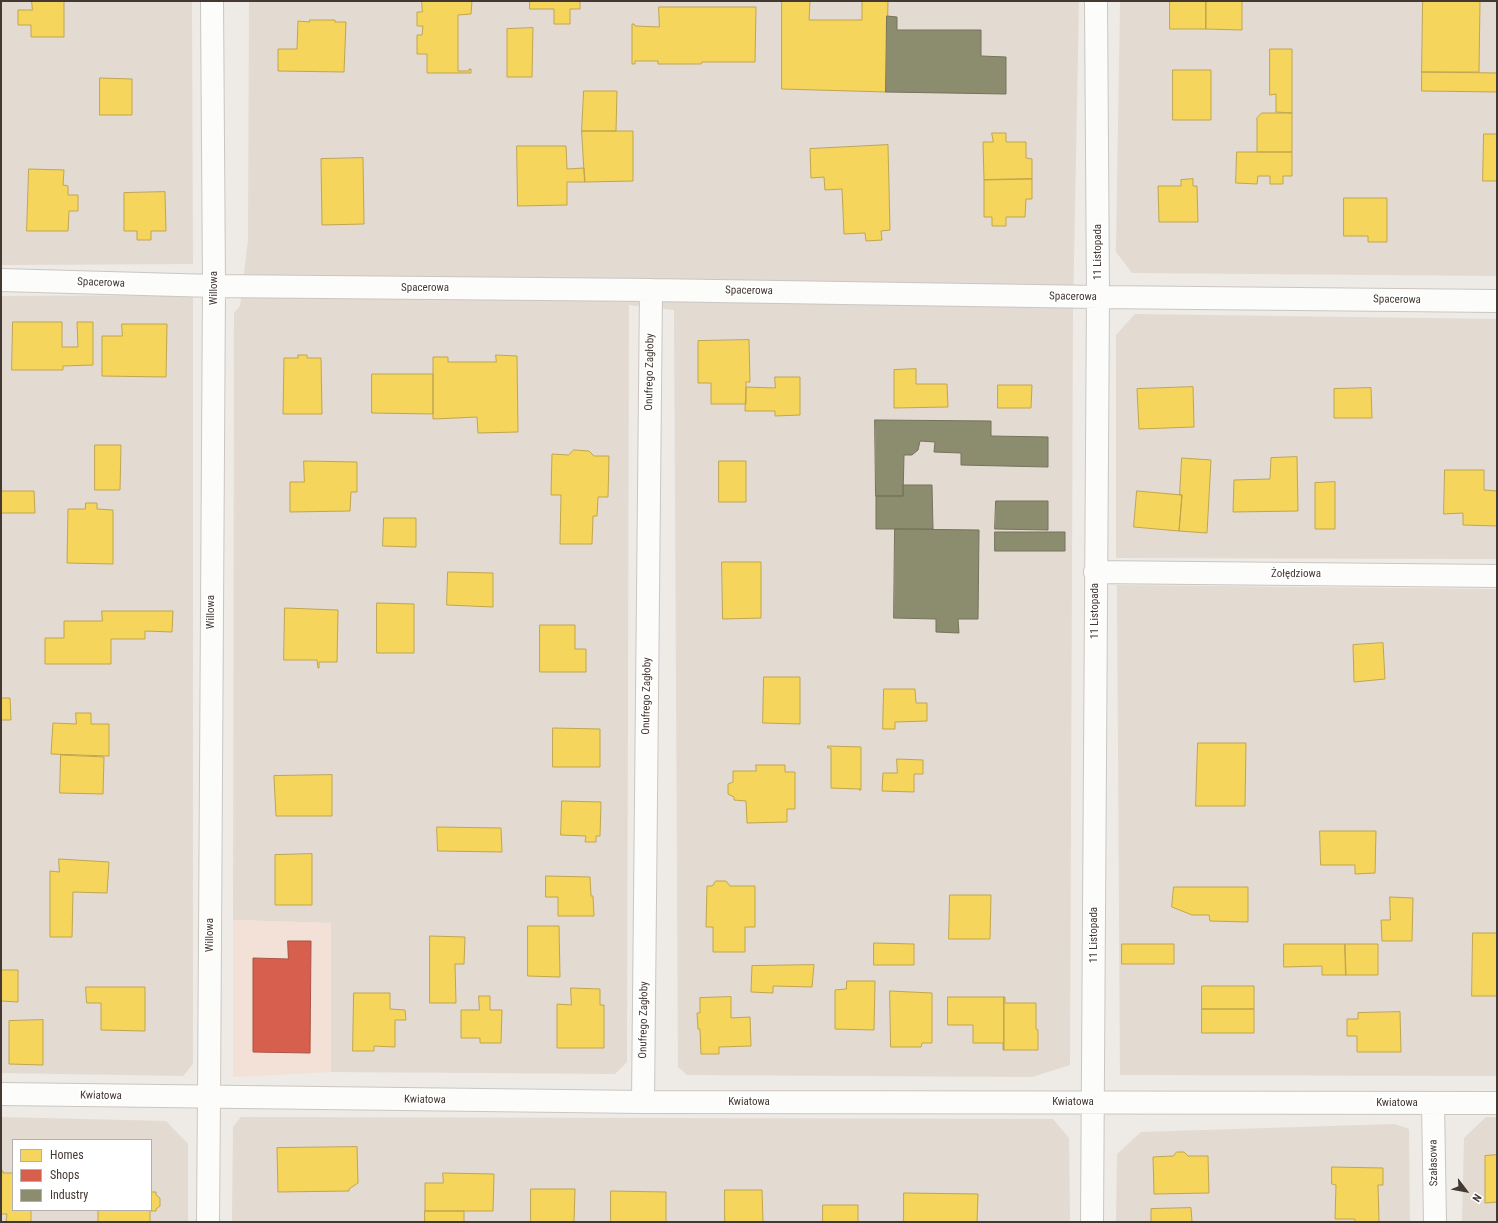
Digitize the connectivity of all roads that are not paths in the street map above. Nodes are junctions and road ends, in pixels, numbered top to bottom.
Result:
1 (212, 1) edge
2 (1096, 1) edge
3 (1, 280) edge
4 (214, 286) junction
5 (651, 290) junction
6 (1098, 297) junction
7 (1497, 301) edge
8 (1095, 572) junction
9 (1497, 576) edge
10 (1, 1094) edge
11 (210, 1098) junction
12 (643, 1102) junction
13 (1093, 1102) junction
14 (1433, 1103) junction
15 (1497, 1103) edge
16 (208, 1222) edge
17 (1092, 1222) edge
18 (1435, 1222) edge

1 - 4 street, Willowa
2 - 6 street, 11 Listopada
3 - 4 street, Spacerowa
4 - 5 street, Spacerowa
4 - 11 street, Willowa
5 - 6 street, Spacerowa
5 - 12 street, Onufrego Zagłoby
6 - 7 street, Spacerowa
6 - 8 street, 11 Listopada
8 - 9 street, Żołędziowa
8 - 13 street, 11 Listopada
10 - 11 street, Kwiatowa
11 - 12 street, Kwiatowa
11 - 16 street, Willowa
12 - 13 street, Kwiatowa
13 - 14 street, Kwiatowa
13 - 17 street, 11 Listopada
14 - 15 street, Kwiatowa
14 - 18 street, Szałasowa

